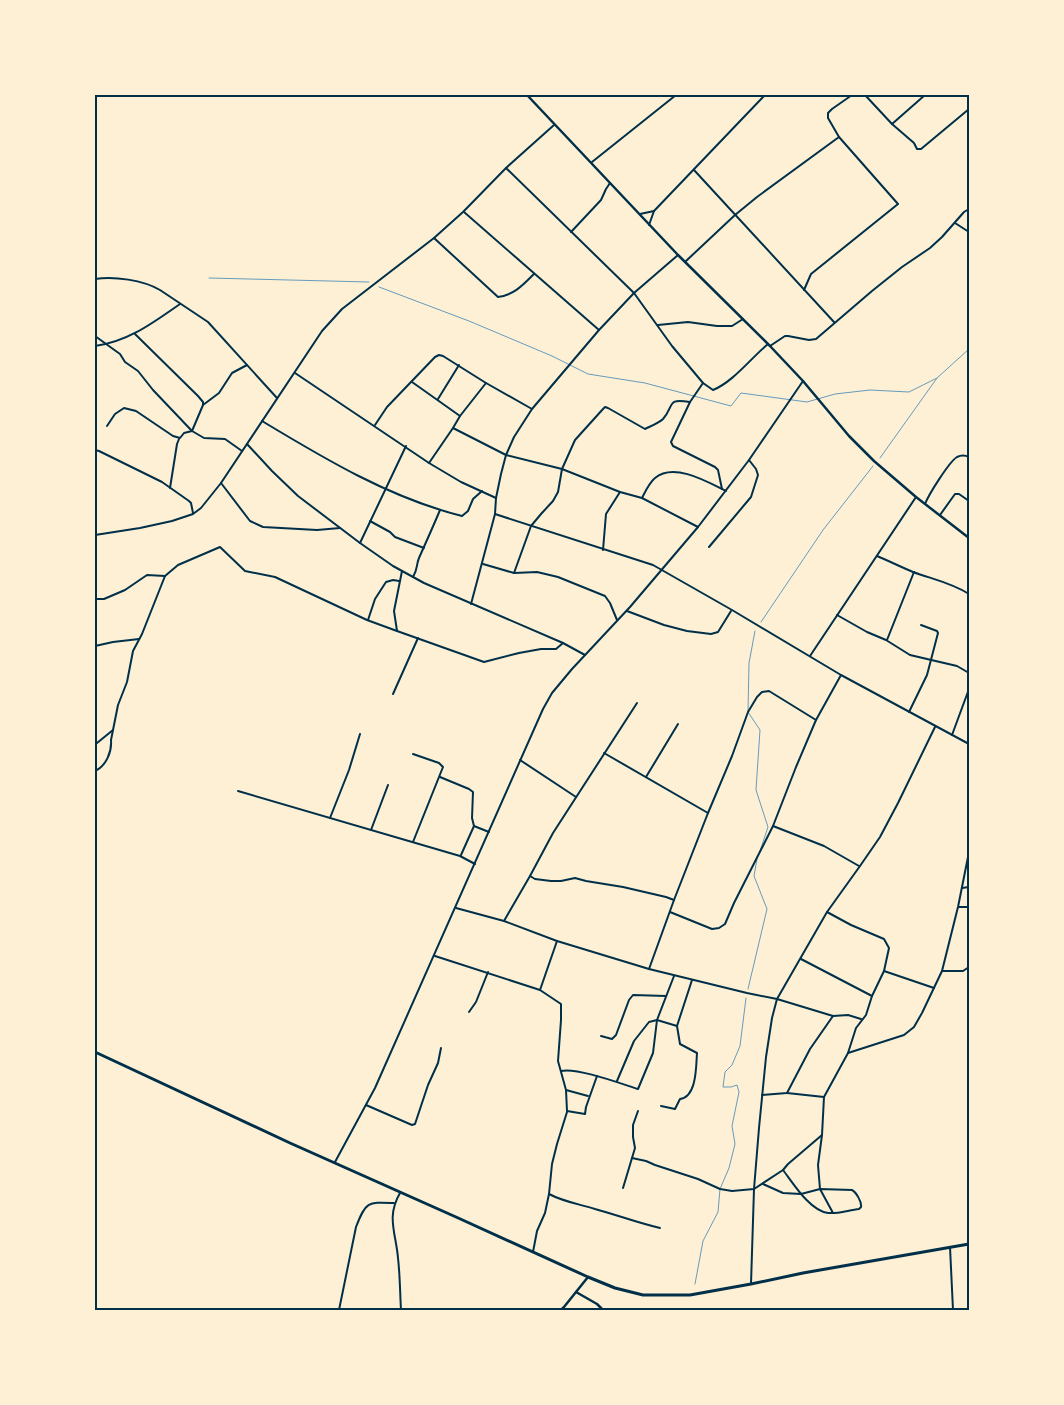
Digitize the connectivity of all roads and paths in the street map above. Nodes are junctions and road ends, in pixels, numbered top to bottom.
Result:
1 (527, 95) edge
2 (675, 95) edge
3 (764, 95) edge
4 (852, 95) edge
5 (865, 95) edge
6 (925, 95) edge
7 (969, 109) edge
8 (892, 124) junction
9 (554, 125) junction
10 (839, 137) junction
11 (591, 163) junction
12 (506, 168) junction
13 (694, 170) junction
14 (610, 183) junction
15 (969, 209) edge
16 (654, 211) junction
17 (463, 212) junction
18 (640, 214) junction
19 (735, 215) junction
20 (954, 223) junction
21 (649, 224) junction
22 (571, 232) junction
23 (969, 232) edge
24 (434, 238) junction
25 (678, 255) junction
26 (684, 262) junction
27 (534, 273) junction
28 (95, 279) edge
29 (804, 290) junction
30 (634, 292) junction
31 (180, 304) junction
32 (743, 319) junction
33 (834, 322) junction
34 (658, 325) junction
35 (599, 330) junction
36 (135, 334) junction
37 (95, 336) edge
38 (107, 344) junction
39 (769, 345) junction
40 (95, 346) edge
41 (247, 365) junction
42 (459, 365) junction
43 (294, 373) junction
44 (803, 381) junction
45 (412, 382) junction
46 (486, 383) junction
47 (703, 383) junction
48 (277, 398) junction
49 (438, 399) junction
50 (690, 402) junction
51 (203, 405) junction
52 (532, 408) junction
53 (460, 416) junction
54 (262, 421) junction
55 (107, 426) dead end
56 (374, 426) junction
57 (453, 428) junction
58 (192, 431) junction
59 (180, 438) junction
60 (247, 444) junction
61 (406, 446) junction
62 (95, 450) edge
63 (242, 451) junction
64 (506, 455) junction
65 (969, 457) edge
66 (749, 460) junction
67 (429, 462) junction
68 (562, 469) junction
69 (221, 483) junction
70 (170, 488) junction
71 (385, 488) junction
72 (722, 489) junction
73 (726, 491) junction
74 (482, 492) junction
75 (620, 492) junction
76 (916, 497) junction
77 (496, 498) junction
78 (642, 498) junction
79 (969, 501) edge
80 (925, 504) junction
81 (440, 510) junction
82 (193, 514) junction
83 (495, 514) junction
84 (940, 515) junction
85 (370, 520) junction
86 (531, 526) junction
87 (698, 527) junction
88 (340, 528) junction
89 (95, 535) edge
90 (969, 538) edge
91 (360, 543) junction
92 (709, 547) dead end
93 (424, 548) junction
94 (603, 550) junction
95 (877, 556) junction
96 (482, 564) junction
97 (402, 570) junction
98 (662, 571) junction
99 (914, 572) junction
100 (514, 573) junction
101 (165, 576) junction
102 (413, 577) junction
103 (399, 581) junction
104 (969, 594) edge
105 (95, 599) edge
106 (471, 604) junction
107 (732, 610) junction
108 (627, 611) junction
109 (837, 615) junction
110 (367, 620) junction
111 (617, 620) junction
112 (921, 625) dead end
113 (397, 631) junction
114 (418, 638) junction
115 (139, 639) junction
116 (886, 640) junction
117 (563, 643) junction
118 (95, 646) edge
119 (585, 654) junction
120 (810, 656) junction
121 (932, 660) junction
122 (969, 673) edge
123 (841, 675) junction
124 (969, 689) edge
125 (393, 694) dead end
126 (636, 703) dead end
127 (910, 712) junction
128 (816, 720) junction
129 (678, 724) dead end
130 (935, 727) junction
131 (113, 730) junction
132 (360, 734) dead end
133 (952, 736) junction
134 (95, 742) edge
135 (969, 744) edge
136 (603, 753) junction
137 (413, 754) dead end
138 (520, 760) junction
139 (95, 771) edge
140 (440, 777) junction
141 (646, 777) junction
142 (388, 784) dead end
143 (238, 791) dead end
144 (576, 797) junction
145 (708, 813) junction
146 (330, 818) junction
147 (474, 826) junction
148 (773, 826) junction
149 (371, 830) junction
150 (489, 832) junction
151 (412, 842) junction
152 (969, 852) edge
153 (460, 856) junction
154 (475, 864) junction
155 (860, 866) junction
156 (530, 876) junction
157 (962, 888) junction
158 (969, 888) edge
159 (674, 900) junction
160 (958, 907) junction
161 (969, 907) edge
162 (456, 908) junction
163 (670, 912) junction
164 (826, 912) junction
165 (504, 921) junction
166 (557, 941) junction
167 (435, 956) junction
168 (800, 958) junction
169 (969, 967) edge
170 (649, 969) junction
171 (942, 970) junction
172 (488, 972) junction
173 (884, 972) junction
174 (674, 976) junction
175 (692, 980) junction
176 (934, 988) junction
177 (540, 990) junction
178 (666, 996) junction
179 (872, 996) junction
180 (777, 999) junction
181 (469, 1012) dead end
182 (833, 1016) junction
183 (862, 1019) junction
184 (658, 1020) junction
185 (677, 1026) junction
186 (601, 1036) dead end
187 (441, 1048) dead end
188 (95, 1052) edge
189 (848, 1053) junction
190 (561, 1071) junction
191 (597, 1076) junction
192 (616, 1082) junction
193 (566, 1090) junction
194 (787, 1093) junction
195 (762, 1095) junction
196 (589, 1096) junction
197 (824, 1097) junction
198 (366, 1105) junction
199 (661, 1106) dead end
200 (567, 1111) junction
201 (638, 1111) dead end
202 (822, 1135) junction
203 (632, 1158) junction
204 (334, 1163) junction
205 (783, 1170) junction
206 (762, 1184) junction
207 (623, 1188) dead end
208 (754, 1189) junction
209 (820, 1189) junction
210 (400, 1193) junction
211 (549, 1194) junction
212 (801, 1194) junction
213 (394, 1203) junction
214 (833, 1213) junction
215 (660, 1228) dead end
216 (969, 1244) edge
217 (950, 1247) junction
218 (533, 1252) junction
219 (588, 1277) junction
220 (751, 1284) junction
221 (576, 1292) junction
222 (339, 1310) edge
223 (401, 1310) edge
224 (561, 1310) edge
225 (603, 1310) edge
226 (953, 1310) edge

1 - 9 street
2 - 11 street
3 - 13 street
4 - 10 street
5 - 8 street
6 - 8 street
7 - 8 street
9 - 11 street
9 - 12 street
10 - 19 street
10 - 29 street
11 - 14 street
12 - 17 street
12 - 22 street
13 - 16 street
13 - 19 street
14 - 18 street
14 - 22 street
15 - 20 street
16 - 18 street
16 - 21 street
17 - 24 street
17 - 27 street
18 - 21 street
19 - 26 street
19 - 29 street
20 - 23 street
20 - 33 street
21 - 25 street
22 - 30 street
24 - 27 street
24 - 43 street
25 - 26 street
25 - 30 street
26 - 32 street
27 - 35 street
28 - 31 street
29 - 33 street
30 - 34 street
30 - 35 street
31 - 36 street
31 - 41 street
32 - 34 street
32 - 39 street
33 - 39 street
34 - 47 street
35 - 52 street
36 - 38 street
36 - 51 street
37 - 38 street
38 - 40 street
38 - 58 street
39 - 44 street
39 - 47 street
41 - 48 street
41 - 51 street
42 - 45 street
42 - 46 street
42 - 49 street
43 - 48 street
43 - 56 street
44 - 66 street
44 - 76 street
45 - 49 street
45 - 56 street
46 - 52 street
46 - 53 street
47 - 50 street
48 - 54 street
49 - 53 street
50 - 68 street
50 - 72 street
51 - 58 street
52 - 64 street
53 - 57 street
54 - 60 street
54 - 71 street
55 - 59 street
56 - 61 street
57 - 64 street
57 - 67 street
58 - 59 street
58 - 63 street
59 - 70 street
60 - 63 street
60 - 88 street
61 - 67 street
61 - 71 street
62 - 70 street
63 - 69 street
64 - 68 street
64 - 77 street
65 - 80 street
66 - 73 street
66 - 92 street
67 - 74 street
68 - 75 street
68 - 86 street
69 - 82 street
69 - 88 street
70 - 82 street
71 - 81 street
71 - 85 street
72 - 73 street
72 - 78 street
73 - 87 street
74 - 77 street
74 - 81 street
75 - 78 street
75 - 94 street
76 - 80 street
76 - 95 street
77 - 83 street
78 - 87 street
79 - 84 street
80 - 84 street
81 - 93 street
82 - 89 street
83 - 86 street
83 - 96 street
84 - 90 street
85 - 91 street
85 - 93 street
86 - 94 street
86 - 100 street
87 - 98 street
88 - 91 street
91 - 97 street
93 - 102 street
94 - 98 street
95 - 99 street
95 - 109 street
96 - 100 street
96 - 106 street
97 - 102 street
97 - 103 street
98 - 107 street
98 - 108 street
99 - 104 street
99 - 116 street
100 - 111 street
101 - 105 street
101 - 110 street
101 - 115 street
102 - 106 street
103 - 110 street
103 - 113 street
106 - 117 street
107 - 108 street
107 - 120 street
108 - 111 street
109 - 116 street
109 - 120 street
110 - 113 street
111 - 119 street
112 - 121 street
113 - 114 street
114 - 117 street
114 - 125 street
115 - 118 street
115 - 131 street
116 - 121 street
117 - 119 street
119 - 138 street
120 - 123 street
121 - 122 street
121 - 127 street
123 - 127 street
123 - 128 street
124 - 133 street
126 - 136 street
127 - 130 street
128 - 145 street
128 - 148 street
129 - 141 street
130 - 133 street
130 - 155 street
131 - 134 street
131 - 139 street
132 - 146 street
133 - 135 street
136 - 141 street
136 - 144 street
137 - 140 street
138 - 144 street
138 - 150 street
140 - 147 street
140 - 151 street
141 - 145 street
142 - 149 street
143 - 146 street
144 - 156 street
145 - 159 street
146 - 149 street
147 - 150 street
147 - 153 street
148 - 155 street
148 - 163 street
149 - 151 street
150 - 154 street
151 - 153 street
152 - 157 street
153 - 154 street
154 - 162 street
155 - 164 street
156 - 159 street
156 - 165 street
157 - 158 street
157 - 160 street
159 - 163 street
160 - 161 street
160 - 171 street
162 - 165 street
162 - 167 street
163 - 170 street
164 - 168 street
164 - 173 street
165 - 166 street
166 - 170 street
166 - 177 street
167 - 172 street
167 - 198 street
168 - 179 street
168 - 180 street
169 - 171 street
170 - 174 street
171 - 176 street
172 - 177 street
172 - 181 street
173 - 176 street
173 - 179 street
174 - 175 street
174 - 178 street
175 - 180 street
175 - 185 street
176 - 189 street
177 - 190 street
178 - 184 street
178 - 186 street
179 - 183 street
180 - 182 street
180 - 195 street
182 - 183 street
182 - 194 street
183 - 189 street
184 - 185 street
184 - 192 street
184 - 192 street
185 - 199 street
187 - 198 street
188 - 204 highway
189 - 197 street
190 - 191 street
190 - 193 street
191 - 192 street
191 - 196 street
193 - 196 street
193 - 200 street
194 - 195 street
194 - 197 street
195 - 208 street
196 - 200 street
197 - 202 street
198 - 204 street
200 - 211 street
201 - 203 street
202 - 205 street
202 - 209 street
203 - 207 street
203 - 208 street
204 - 210 highway
205 - 206 street
205 - 212 street
206 - 208 street
206 - 212 street
208 - 220 street
209 - 212 street
209 - 214 street
209 - 214 street
210 - 213 street
210 - 218 highway
211 - 215 street
211 - 218 street
212 - 214 street
213 - 222 street
213 - 223 street
216 - 217 highway
217 - 220 highway
217 - 226 street
218 - 219 highway
219 - 220 highway
219 - 221 street
221 - 224 street
221 - 225 street

